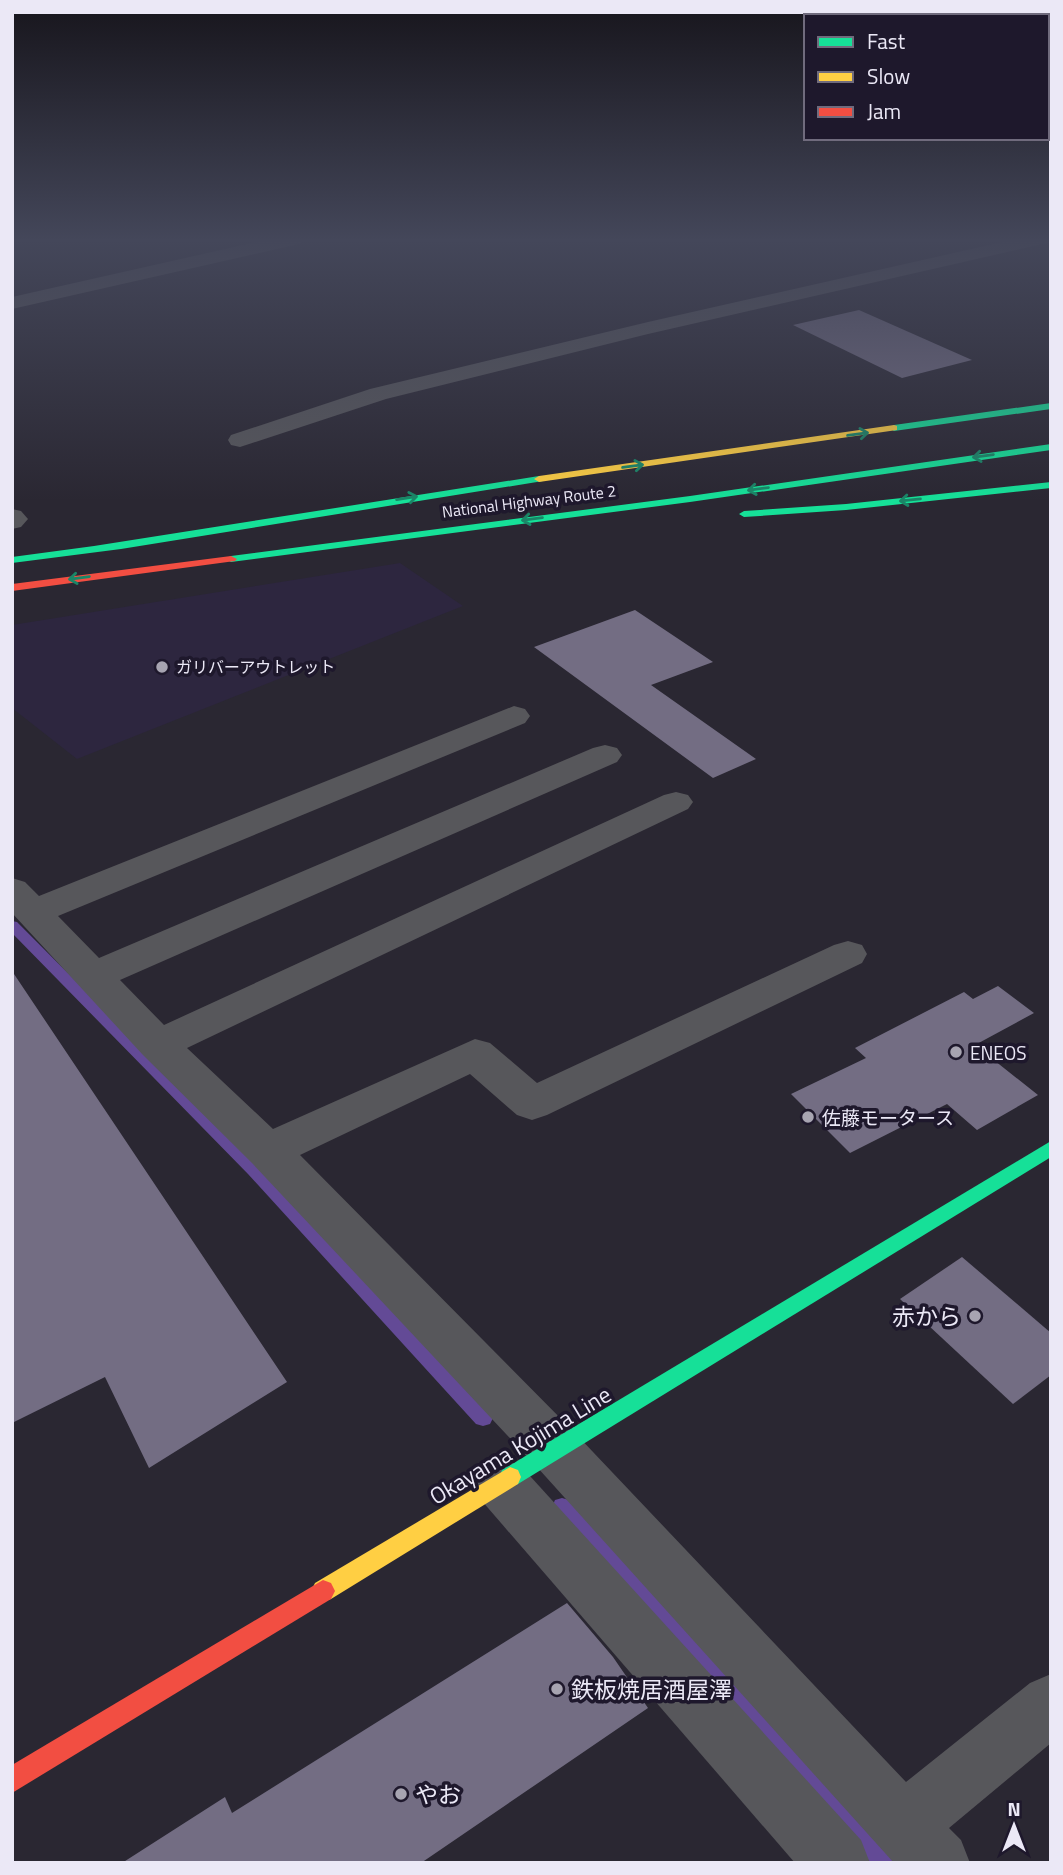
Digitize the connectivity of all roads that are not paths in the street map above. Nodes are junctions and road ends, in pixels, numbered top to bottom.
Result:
1 (659, 326) edge
2 (1051, 406) edge
3 (1051, 431) edge
4 (240, 440) dead end
5 (970, 442) dead end
6 (1051, 447) edge
7 (1051, 485) edge
8 (481, 505) dead end
9 (723, 516) dead end
10 (627, 524) dead end
11 (98, 548) junction
12 (12, 560) edge
13 (146, 568) junction
14 (12, 588) edge
15 (514, 716) dead end
16 (605, 755) dead end
17 (676, 802) dead end
18 (21, 903) edge
19 (848, 954) dead end
20 (92, 976) junction
21 (158, 1045) junction
22 (1051, 1148) edge
23 (268, 1151) junction
24 (556, 1450) junction
25 (501, 1483) junction
26 (1051, 1704) edge
27 (12, 1780) edge
28 (921, 1844) edge
29 (838, 1863) edge

1 - 4 street
11 -> 2 main road
3 - 5 main road
6 -> 13 main road, National Highway Route 2
7 -> 9 main road
8 - 11 main road, National Highway Route 2
10 - 13 main road
11 - 12 main road, National Highway Route 2
13 -> 14 main road, National Highway Route 2
15 - 18 street
16 - 20 street
17 - 21 street
18 - 20 street
19 - 23 street
20 - 21 street
21 - 23 street
22 - 24 main road, Okayama Kojima Line
23 - 24 street
24 - 25 main road, Okayama Kojima Line
24 - 28 street
25 - 27 main road, Okayama Kojima Line
25 - 29 street
26 - 28 street

